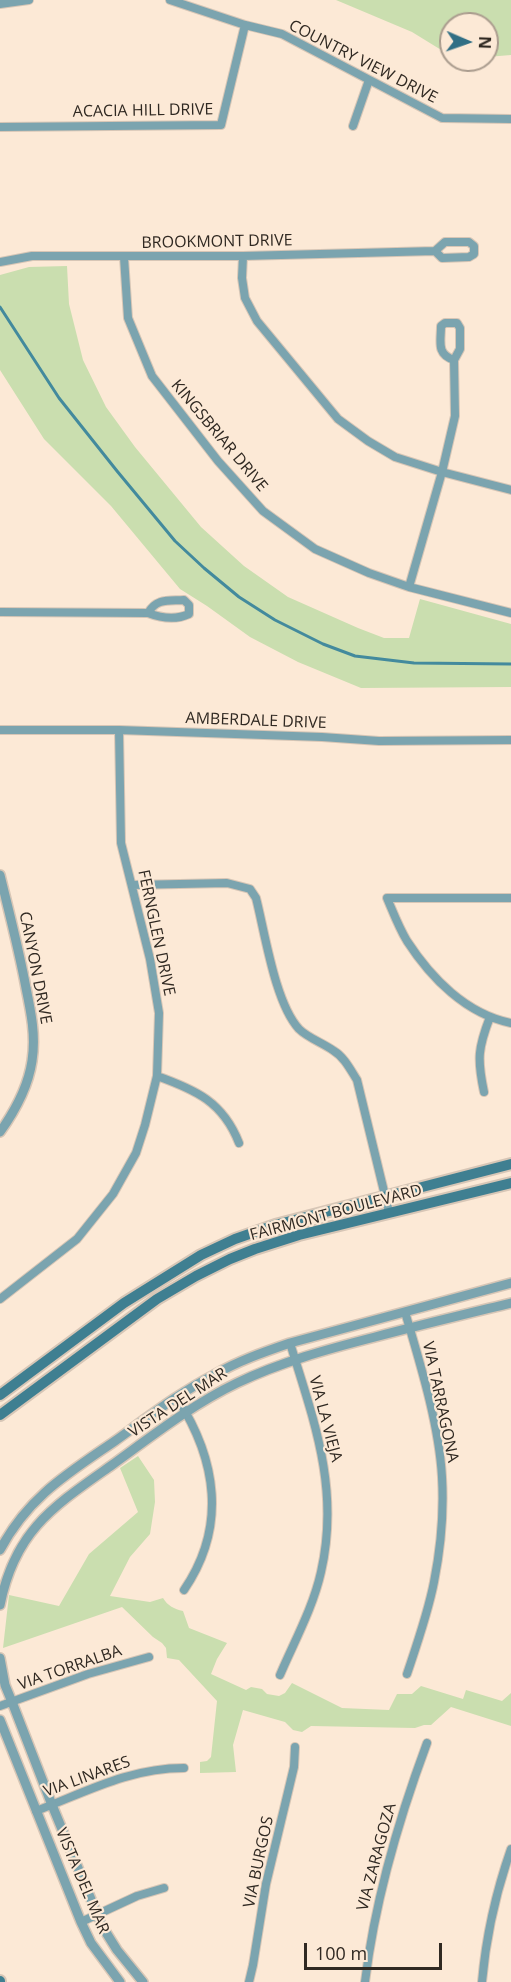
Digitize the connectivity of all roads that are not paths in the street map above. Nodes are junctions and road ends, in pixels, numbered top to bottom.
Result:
1 (29, 0) edge
2 (170, 0) edge
3 (0, 4) edge
4 (245, 24) junction
5 (369, 80) junction
6 (511, 119) edge
7 (353, 126) dead end
8 (0, 127) edge
9 (435, 252) junction
10 (124, 256) junction
11 (243, 256) junction
12 (0, 262) edge
13 (454, 360) junction
14 (442, 472) junction
15 (511, 490) edge
16 (409, 587) junction
17 (0, 612) edge
18 (148, 613) junction
19 (511, 613) edge
20 (0, 730) edge
21 (119, 730) junction
22 (511, 740) edge
23 (0, 875) edge
24 (132, 885) junction
25 (511, 898) edge
26 (490, 1017) junction
27 (511, 1023) edge
28 (157, 1076) junction
29 (484, 1092) dead end
30 (0, 1132) edge
31 (239, 1143) dead end
32 (511, 1164) edge
33 (511, 1183) edge
34 (385, 1196) junction
35 (389, 1212) junction
36 (511, 1283) edge
37 (0, 1299) edge
38 (511, 1303) edge
39 (405, 1312) junction
40 (410, 1328) junction
41 (290, 1343) junction
42 (295, 1359) junction
43 (0, 1395) edge
44 (177, 1398) junction
45 (186, 1413) junction
46 (0, 1415) edge
47 (0, 1550) edge
48 (184, 1590) dead end
49 (0, 1605) edge
50 (149, 1657) dead end
51 (0, 1658) edge
52 (407, 1674) dead end
53 (280, 1675) dead end
54 (12, 1702) junction
55 (0, 1706) edge
56 (0, 1720) edge
57 (426, 1743) dead end
58 (295, 1747) dead end
59 (183, 1768) dead end
60 (52, 1805) junction
61 (36, 1811) junction
62 (511, 1849) edge
63 (164, 1888) dead end
64 (97, 1915) junction
65 (81, 1922) junction
66 (120, 1982) edge
67 (143, 1982) edge
68 (249, 1982) edge
69 (365, 1982) edge
70 (482, 1982) edge

1 - 3 street
2 - 4 street, COUNTRY VIEW DRIVE
4 - 5 street, COUNTRY VIEW DRIVE
4 - 8 street, ACACIA HILL DRIVE
5 - 6 street, COUNTRY VIEW DRIVE
5 - 7 street
9 - 9 street, BROOKMONT DRIVE
9 - 11 street, BROOKMONT DRIVE
10 - 11 street, BROOKMONT DRIVE
10 - 12 street, BROOKMONT DRIVE
10 - 16 street, KINGSBRIAR DRIVE
11 - 14 street
13 - 13 street
13 - 14 street
14 - 15 street
14 - 16 street
16 - 19 street, KINGSBRIAR DRIVE
17 - 18 street
18 - 18 street
20 - 21 street, AMBERDALE DRIVE
21 - 22 street, AMBERDALE DRIVE
21 - 24 street, FERNGLEN DRIVE
23 - 30 street, CANYON DRIVE
24 - 28 street, FERNGLEN DRIVE
24 - 34 street
25 - 26 street
26 - 27 street
26 - 29 street
28 - 31 street
28 - 37 street, FERNGLEN DRIVE
32 - 34 main road, FAIRMONT BOULEVARD
33 - 35 main road, FAIRMONT BOULEVARD
34 - 35 street
34 - 43 main road, FAIRMONT BOULEVARD
35 - 46 main road, FAIRMONT BOULEVARD
36 - 39 street, VISTA DEL MAR
38 - 40 street, VISTA DEL MAR
39 - 40 street, VIA TARRAGONA
39 - 41 street, VISTA DEL MAR
40 - 42 street, VISTA DEL MAR
40 - 52 street, VIA TARRAGONA
41 - 42 street, VIA LA VIEJA
41 - 44 street, VISTA DEL MAR
42 - 45 street, VISTA DEL MAR
42 - 53 street, VIA LA VIEJA
44 - 45 street
44 - 47 street, VISTA DEL MAR
45 - 48 street
45 - 49 street, VISTA DEL MAR
50 - 54 street, VIA TORRALBA
51 - 54 street, VISTA DEL MAR
54 - 55 street, VIA TORRALBA
54 - 60 street, VISTA DEL MAR
56 - 61 street, VISTA DEL MAR
57 - 69 street, VIA ZARAGOZA
58 - 68 street, VIA BURGOS
59 - 60 street, VIA LINARES
60 - 61 street, VIA LINARES
60 - 64 street, VISTA DEL MAR
61 - 65 street, VISTA DEL MAR
62 - 70 street
63 - 64 street
64 - 65 street
64 - 67 street, VISTA DEL MAR
65 - 66 street, VISTA DEL MAR

